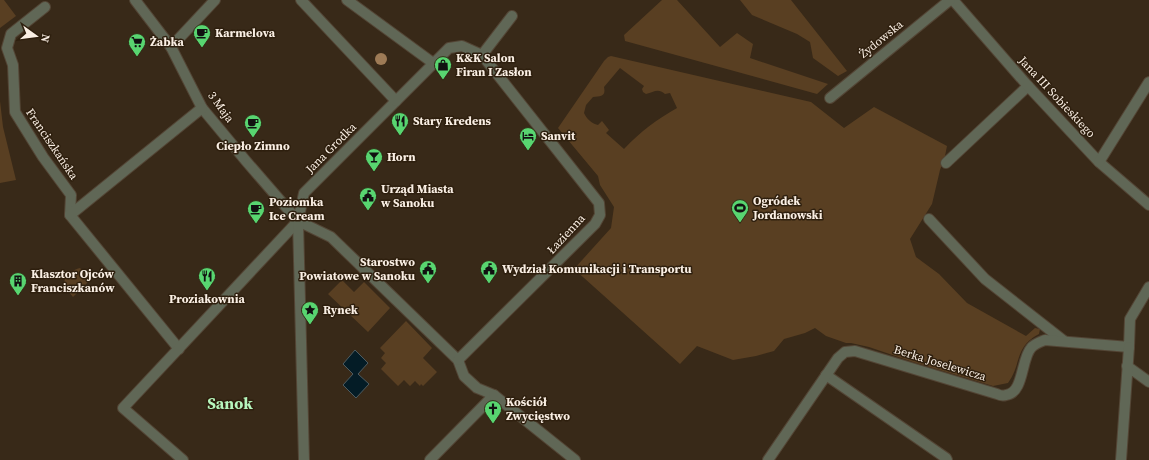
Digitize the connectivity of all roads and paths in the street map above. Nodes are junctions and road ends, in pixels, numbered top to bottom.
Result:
1 (135, 0) edge
2 (215, 0) edge
3 (301, 0) edge
4 (347, 0) edge
5 (951, 0) edge
6 (45, 7) dead end
7 (512, 16) dead end
8 (171, 47) junction
9 (482, 55) junction
10 (433, 63) junction
11 (1149, 82) edge
12 (1028, 86) junction
13 (830, 98) dead end
14 (396, 101) junction
15 (202, 108) junction
16 (1099, 162) junction
17 (946, 163) dead end
18 (1149, 205) edge
19 (70, 215) junction
20 (929, 219) dead end
21 (298, 221) junction
22 (1149, 287) edge
23 (1064, 341) junction
24 (1129, 347) junction
25 (179, 348) junction
26 (458, 360) junction
27 (1127, 366) junction
28 (826, 375) junction
29 (1149, 382) edge
30 (494, 395) junction
31 (182, 460) edge
32 (304, 460) edge
33 (430, 460) edge
34 (575, 460) edge
35 (768, 460) edge
36 (947, 460) edge
37 (1120, 460) edge

1 - 8 street, 3 Maja
2 - 8 street
3 - 14 street
4 - 10 street
5 - 12 street, Jana III Sobieskiego
5 - 13 street, Żydowska
6 - 19 street, Franciszkańska
7 - 9 street
8 - 15 street, 3 Maja
9 - 10 street, Jana Grodka
9 - 26 street, Łazienna
10 - 14 street, Jana Grodka
11 - 16 street
12 - 16 street, Jana III Sobieskiego
12 - 17 street
14 - 21 street, Jana Grodka
15 - 19 street
15 - 21 street, 3 Maja
16 - 18 street, Jana III Sobieskiego
19 - 25 street
20 - 23 street
21 - 25 street
21 - 26 street
21 - 32 street
22 - 24 street
23 - 24 street, Berka Joselewicza
23 - 28 street, Berka Joselewicza
24 - 27 street
25 - 31 street
26 - 30 street
27 - 29 street
27 - 37 street
28 - 35 street, Berka Joselewicza
28 - 36 street
30 - 33 street
30 - 34 street

